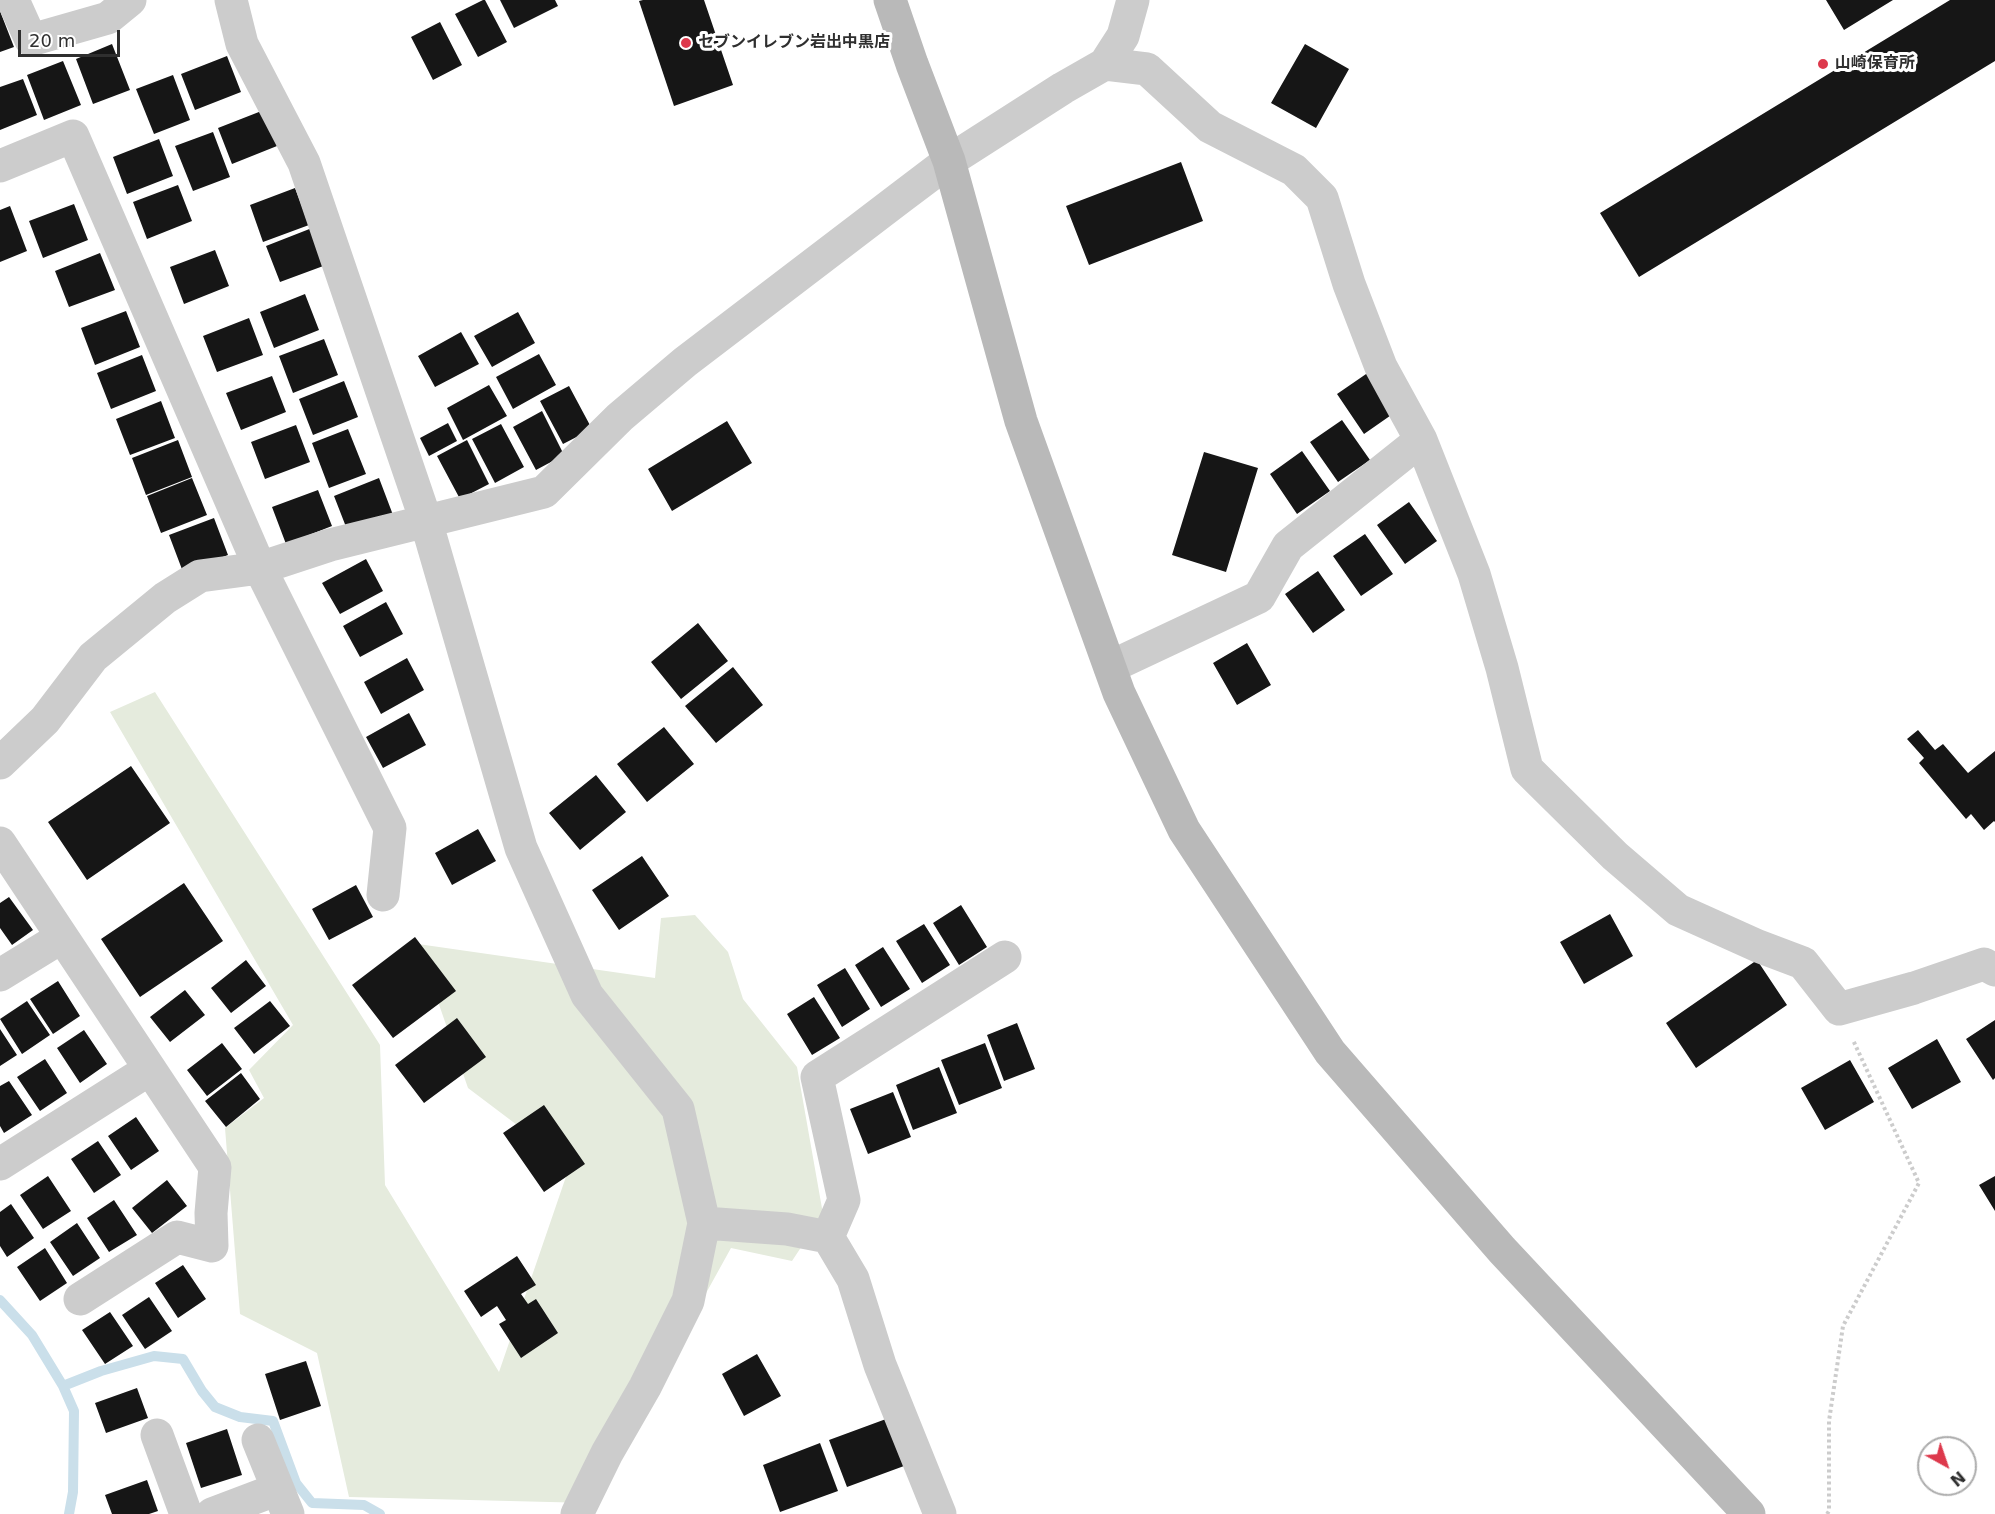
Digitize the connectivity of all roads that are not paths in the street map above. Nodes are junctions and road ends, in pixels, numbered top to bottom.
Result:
1 (13, 0) edge
2 (130, 0) edge
3 (231, 0) edge
4 (890, 0) edge
5 (1133, 0) edge
6 (1105, 64) junction
7 (949, 161) junction
8 (0, 166) edge
9 (1421, 440) junction
10 (426, 521) junction
11 (260, 568) junction
12 (1110, 668) junction
13 (0, 763) edge
14 (0, 843) edge
15 (383, 895) dead end
16 (62, 937) junction
17 (1005, 957) dead end
18 (1995, 970) edge
19 (0, 975) edge
20 (150, 1069) junction
21 (0, 1164) edge
22 (704, 1223) junction
23 (828, 1238) junction
24 (80, 1299) dead end
25 (157, 1435) dead end
26 (258, 1440) dead end
27 (283, 1501) edge
28 (186, 1514) edge
29 (212, 1514) edge
30 (577, 1514) edge
31 (940, 1514) edge
32 (1749, 1514) edge

1 - 2 street
3 - 10 street
4 - 7 street
5 - 6 street
6 - 7 street
6 - 9 street
7 - 10 street
7 - 12 street
8 - 11 street
9 - 12 street
9 - 18 street
10 - 11 street
10 - 22 street
11 - 13 street
11 - 15 street
12 - 32 street
14 - 16 street
16 - 19 street
16 - 20 street
17 - 23 street
20 - 21 street
20 - 24 street
22 - 23 street
22 - 30 street
23 - 31 street
25 - 28 street
26 - 27 street
27 - 29 street

